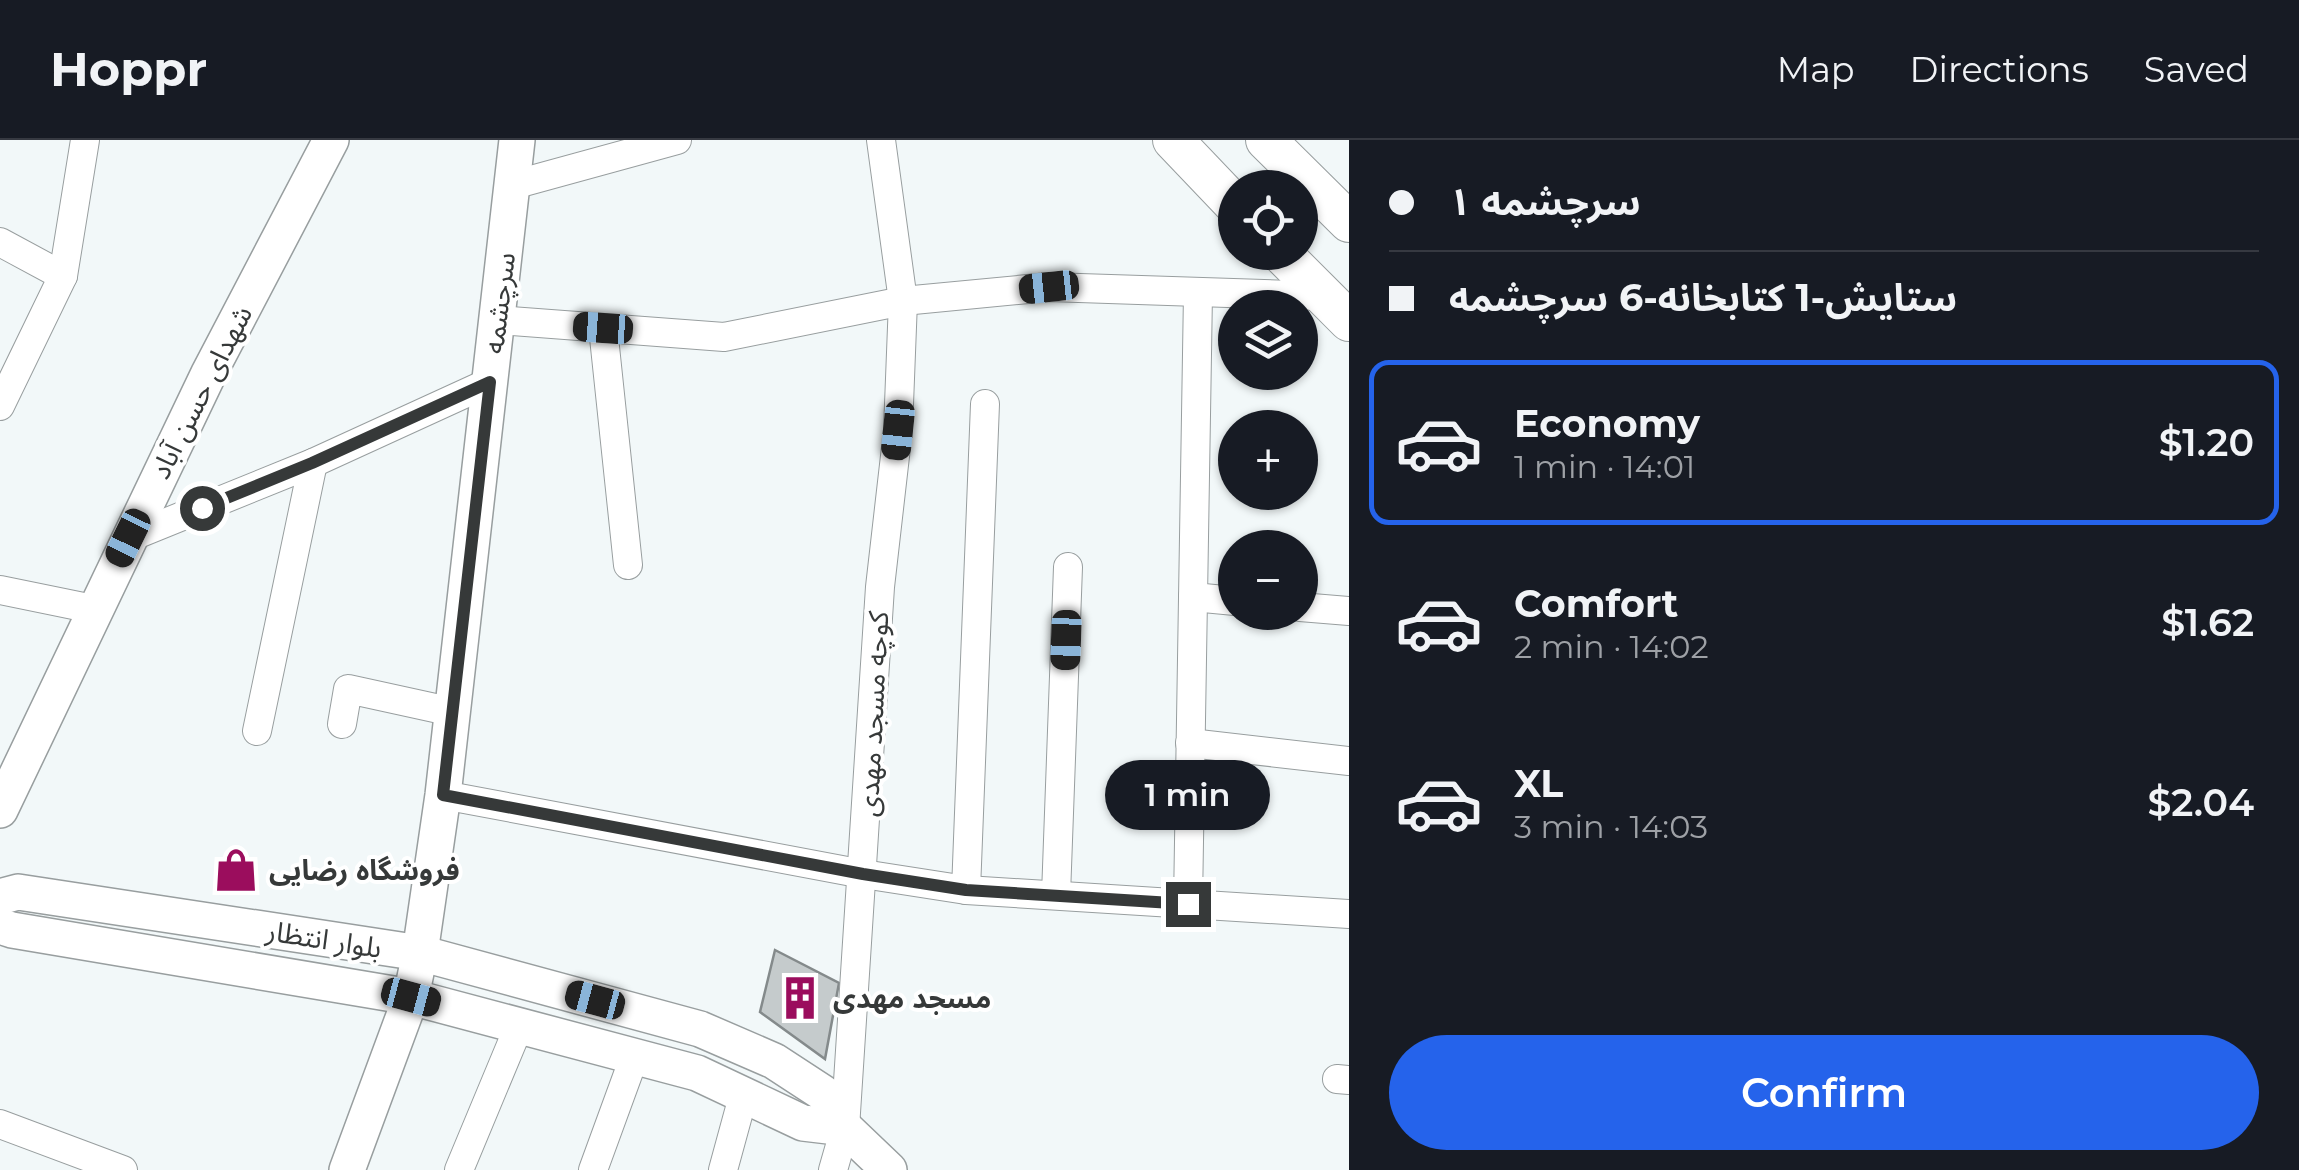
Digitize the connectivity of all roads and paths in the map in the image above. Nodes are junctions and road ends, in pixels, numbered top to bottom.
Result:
1 (85, 140) edge
2 (331, 140) edge
3 (517, 140) edge
4 (677, 140) edge
5 (881, 140) edge
6 (1173, 140) edge
7 (1266, 140) edge
8 (513, 185) junction
9 (1218, 187) edge
10 (1349, 222) edge
11 (0, 242) edge
12 (1297, 270) edge
13 (62, 276) junction
14 (1198, 293) junction
15 (903, 301) junction
16 (1335, 309) edge
17 (498, 320) junction
18 (603, 328) junction
19 (490, 382) junction
20 (985, 404) dead end
21 (0, 406) edge
22 (312, 463) junction
23 (128, 538) junction
24 (628, 565) dead end
25 (1068, 567) dead end
26 (0, 590) edge
27 (1192, 596) junction
28 (1218, 598) edge
29 (1318, 608) edge
30 (93, 609) junction
31 (1349, 611) edge
32 (452, 712) junction
33 (342, 724) dead end
34 (258, 731) dead end
35 (1190, 743) junction
36 (1349, 761) edge
37 (443, 795) junction
38 (0, 810) edge
39 (863, 874) junction
40 (966, 890) junction
41 (1056, 896) junction
42 (0, 897) edge
43 (1188, 904) junction
44 (1349, 914) edge
45 (0, 926) edge
46 (420, 953) junction
47 (411, 997) junction
48 (519, 1026) junction
49 (635, 1055) junction
50 (744, 1093) junction
51 (0, 1124) edge
52 (845, 1128) junction
53 (123, 1170) edge
54 (347, 1170) edge
55 (459, 1170) edge
56 (593, 1170) edge
57 (724, 1170) edge
58 (833, 1170) edge
59 (889, 1170) edge

1 - 13 street
2 - 23 street, شهدای حسن آباد
3 - 8 street, سرچشمه
4 - 8 street
5 - 15 street, کوچه مسجد مهدی
6 - 9 main road
7 - 10 main road
8 - 17 street, سرچشمه
11 - 13 street
12 - 16 main road
13 - 21 street
14 - 15 street
14 - 16 street
14 - 27 street
15 - 18 street
15 - 39 street, کوچه مسجد مهدی
17 - 18 street
17 - 19 street, سرچشمه
18 - 24 street
19 - 22 street
19 - 32 street, سرچشمه
20 - 40 street
22 - 23 street
22 - 34 street
23 - 30 street, شهدای حسن آباد
25 - 41 street
26 - 30 street
27 - 28 street
27 - 35 street
29 - 31 street
30 - 38 street, شهدای حسن آباد
32 - 33 street
32 - 37 street, سرچشمه
35 - 36 street
35 - 43 street
37 - 39 street
37 - 46 street, سرچشمه
39 - 40 street
39 - 52 street, کوچه مسجد مهدی
40 - 41 street
41 - 43 street
42 - 46 street, بلوار انتظار
43 - 44 street
45 - 47 street, بلوار انتظار
46 - 47 street, سرچشمه
46 - 52 street, بلوار انتظار
47 - 48 street, بلوار انتظار
47 - 54 street, سرچشمه
48 - 49 street, بلوار انتظار
48 - 55 street
49 - 50 street, بلوار انتظار
49 - 56 street
50 - 52 street, بلوار انتظار
50 - 57 street
51 - 53 street
52 - 58 street, کوچه مسجد مهدی
52 - 59 street, بلوار انتظار

